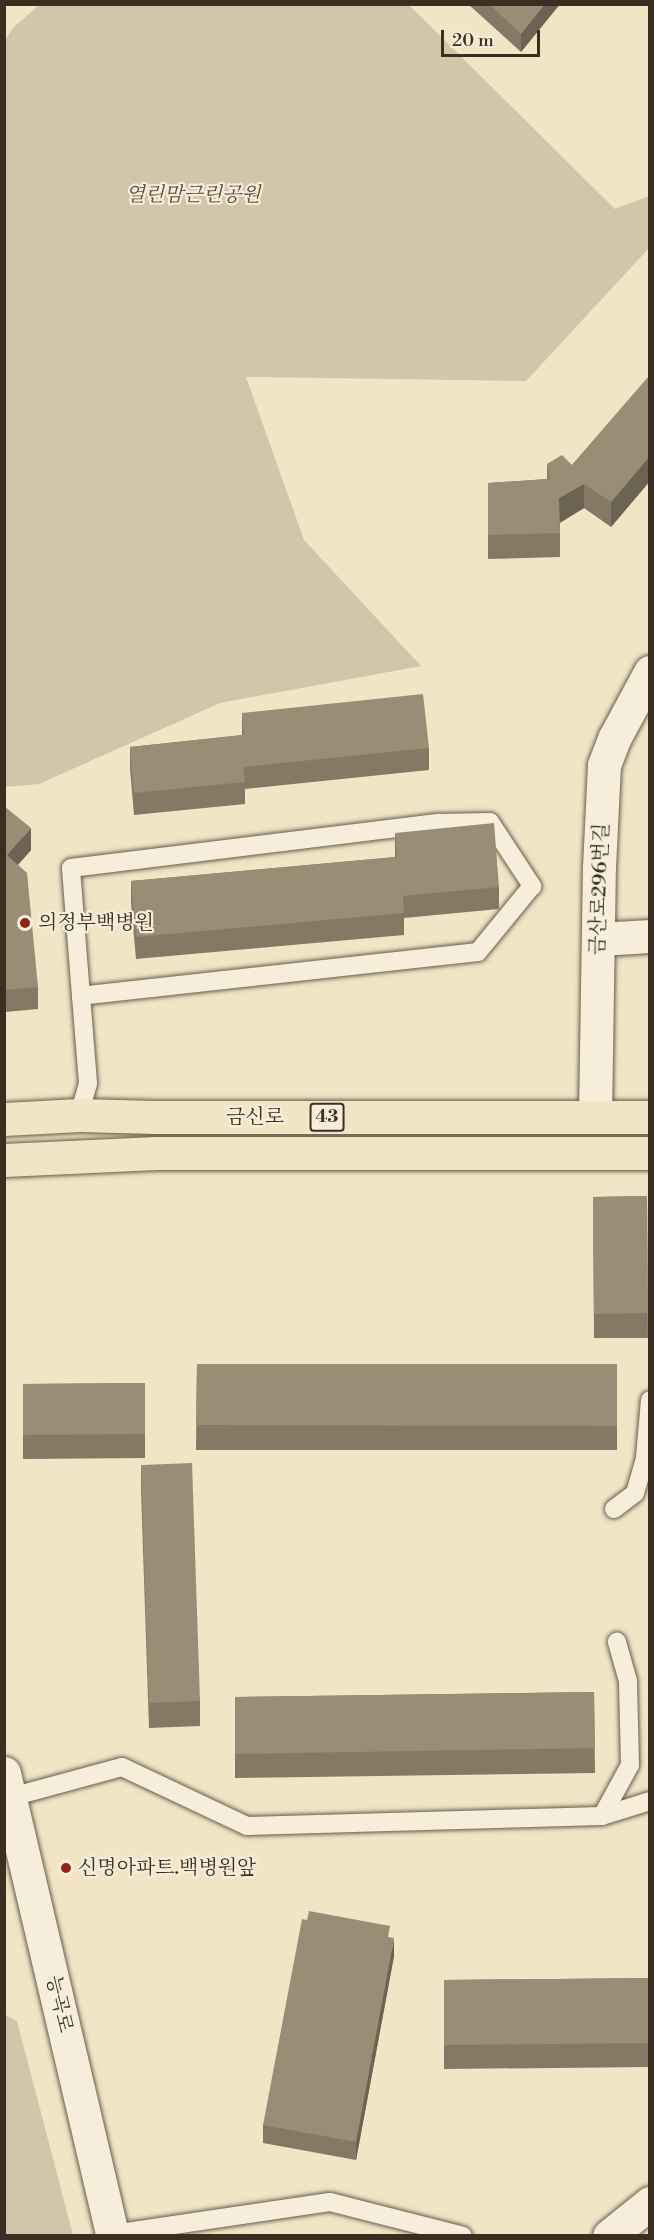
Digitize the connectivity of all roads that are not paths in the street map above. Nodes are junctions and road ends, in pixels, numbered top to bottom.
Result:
1 (650, 672) edge
2 (650, 936) edge
3 (599, 939) junction
4 (81, 996) junction
5 (79, 1115) junction
6 (596, 1117) junction
7 (650, 1117) edge
8 (4, 1119) edge
9 (650, 1153) edge
10 (4, 1160) edge
11 (650, 1400) edge
12 (614, 1509) dead end
13 (617, 1642) dead end
14 (6, 1790) edge
15 (650, 1801) edge
16 (603, 1815) junction
17 (650, 2203) edge
18 (113, 2235) edge
19 (463, 2235) edge
20 (609, 2235) edge

1 - 3 street, 금산로296번길
2 - 3 street
3 - 6 street, 금산로296번길
4 - 4 lane
4 - 5 lane
5 - 6 main road, 금신로 / 43
5 - 8 main road, 금신로 / 43
6 - 7 main road, 금신로 / 43
9 - 10 main road, 금신로 / 43
11 - 12 lane
13 - 16 lane
14 - 16 lane
14 - 18 street, 능곡로
15 - 16 lane
17 - 20 street
18 - 19 lane

